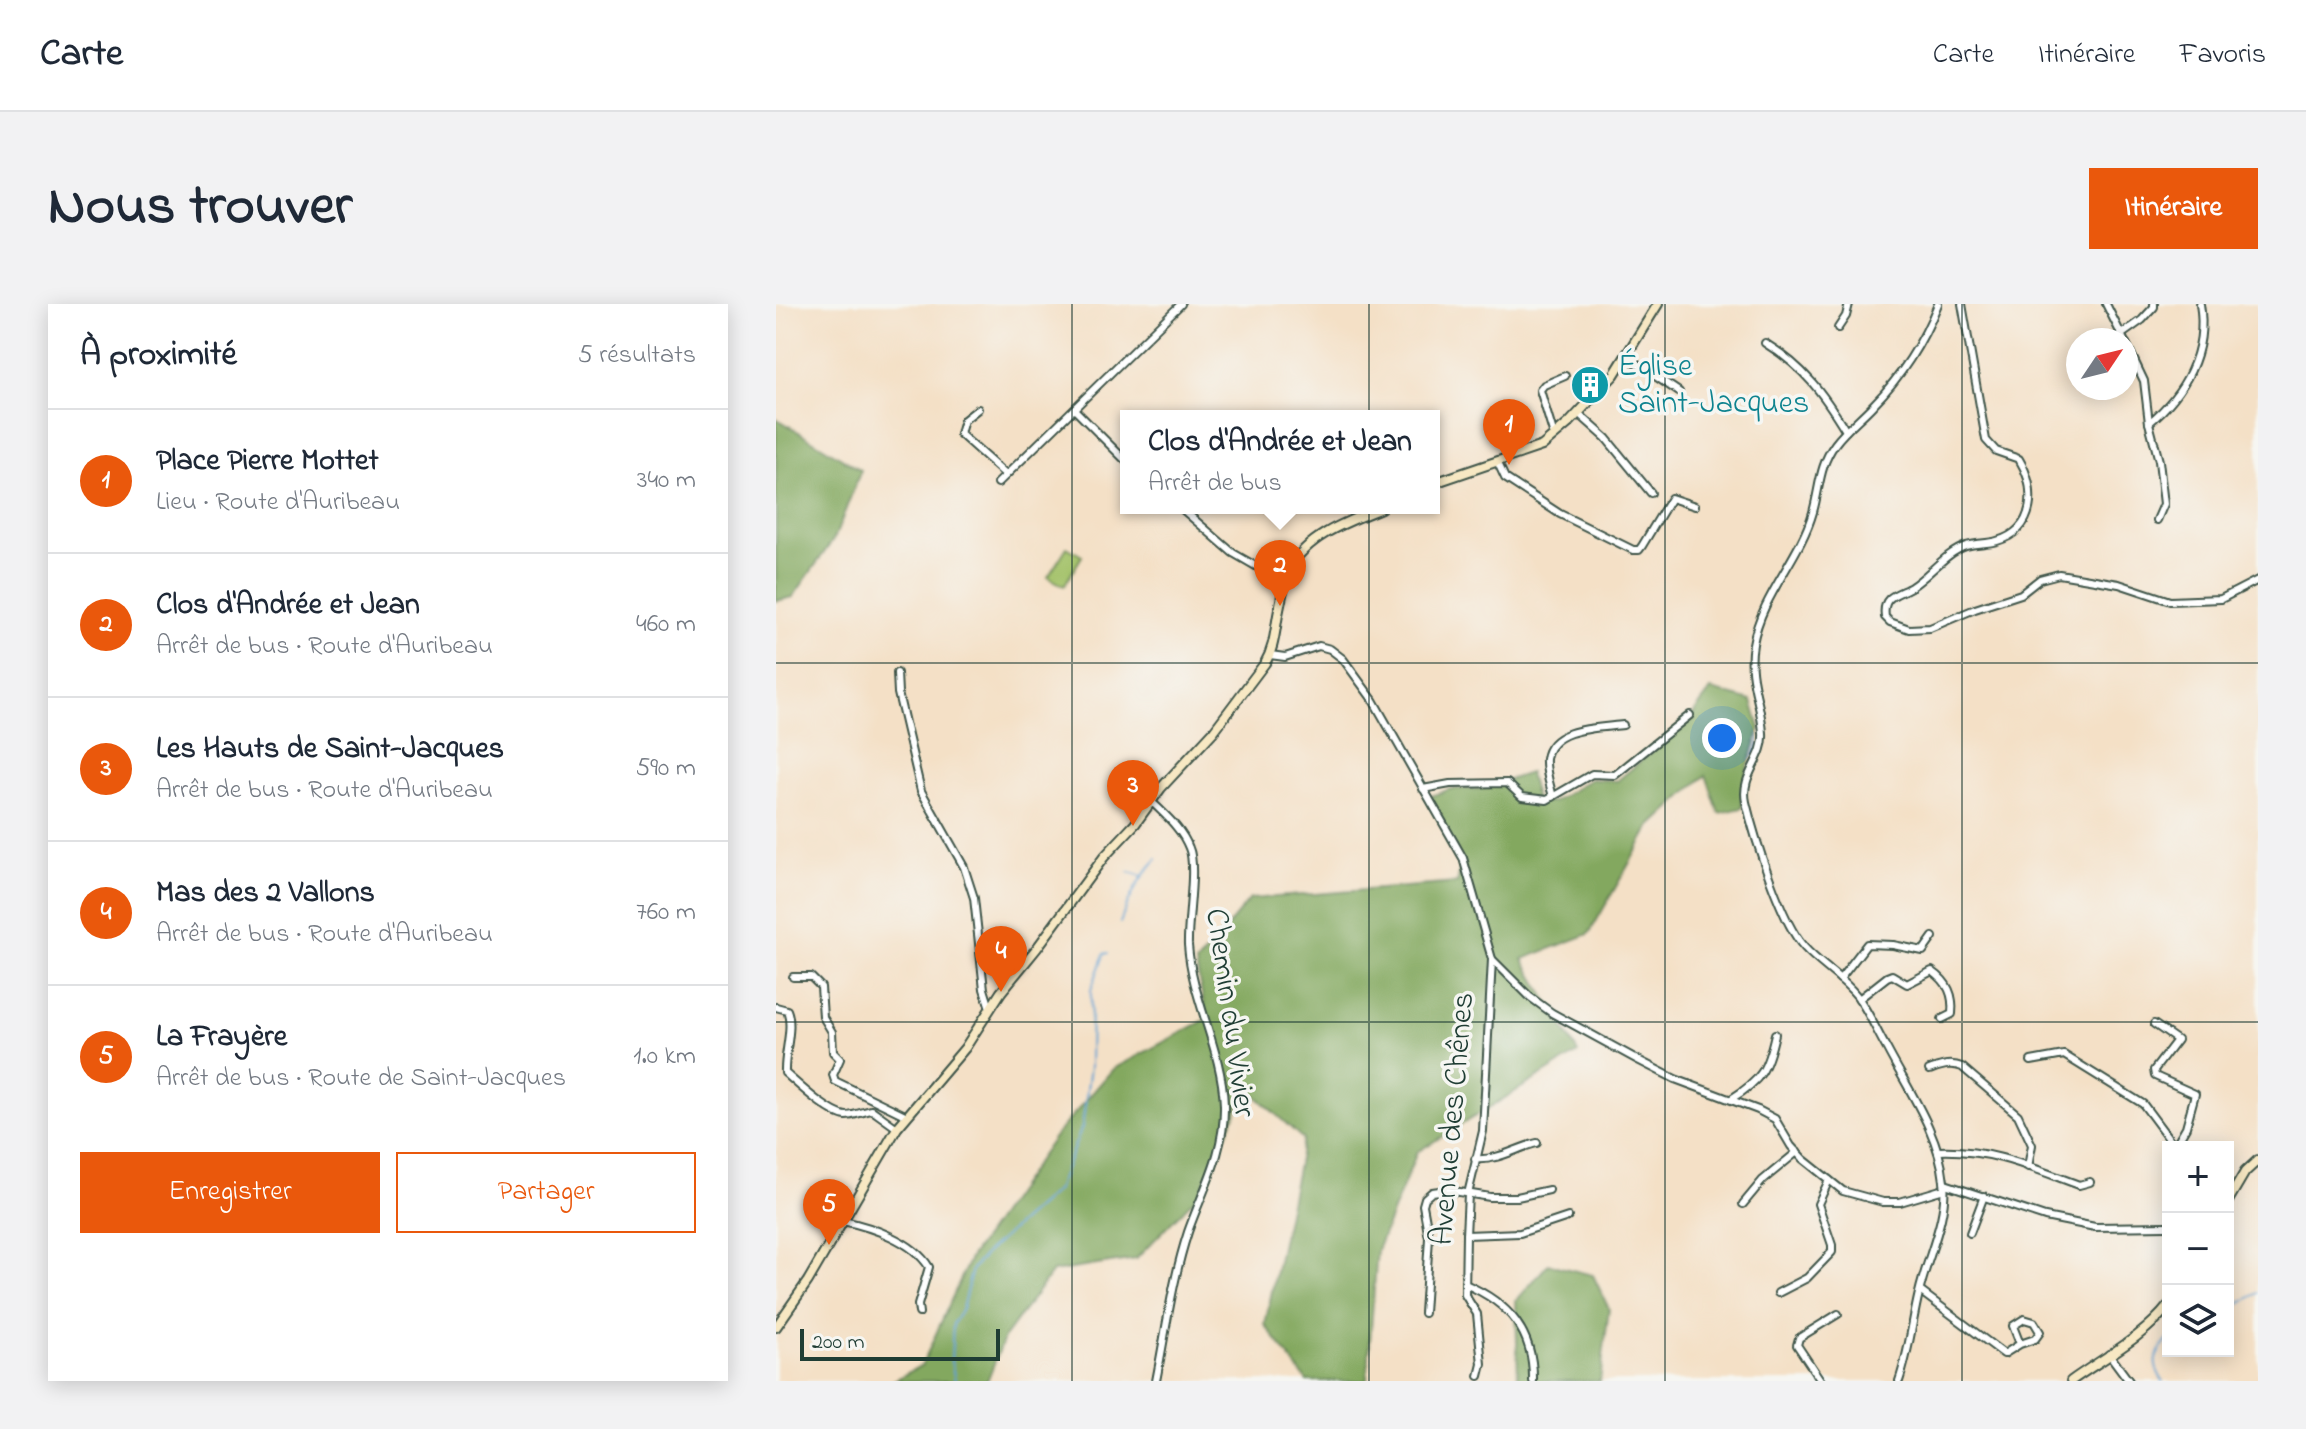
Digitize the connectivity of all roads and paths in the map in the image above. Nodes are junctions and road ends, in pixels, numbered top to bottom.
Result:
1 (1181, 304) edge
2 (1658, 304) edge
3 (1849, 304) edge
4 (1938, 304) edge
5 (1962, 304) edge
6 (2106, 304) edge
7 (2154, 304) edge
8 (2200, 304) edge
9 (1838, 328) dead end
10 (2118, 328) edge
11 (2134, 328) edge
12 (1765, 343) dead end
13 (1627, 357) junction
14 (2138, 368) edge
15 (1565, 376) dead end
16 (1679, 392) dead end
17 (978, 409) dead end
18 (1075, 410) junction
19 (1578, 413) junction
20 (2149, 423) junction
21 (1846, 431) junction
22 (1554, 436) junction
23 (1120, 455) edge
24 (1498, 463) junction
25 (1006, 475) junction
26 (1440, 481) edge
27 (998, 483) dead end
28 (1651, 493) dead end
29 (1695, 506) dead end
30 (1188, 514) edge
31 (1367, 514) edge
32 (2157, 520) dead end
33 (2258, 580) edge
34 (1285, 583) junction
35 (1270, 655) junction
36 (897, 673) dead end
37 (1690, 715) dead end
38 (1623, 725) dead end
39 (1423, 789) junction
40 (1553, 797) junction
41 (1151, 801) junction
42 (1933, 937) dead end
43 (1492, 959) junction
44 (793, 977) dead end
45 (1840, 979) junction
46 (1859, 999) junction
47 (776, 1007) edge
48 (990, 1008) junction
49 (1942, 1019) dead end
50 (2154, 1024) dead end
51 (1775, 1034) dead end
52 (2031, 1061) dead end
53 (1929, 1070) dead end
54 (1731, 1099) junction
55 (907, 1116) junction
56 (897, 1128) junction
57 (2171, 1141) edge
58 (2178, 1141) edge
59 (1537, 1143) dead end
60 (1939, 1151) junction
61 (1797, 1152) junction
62 (1475, 1159) junction
63 (2258, 1160) edge
64 (2028, 1167) junction
65 (1829, 1180) junction
66 (2090, 1182) dead end
67 (1945, 1186) junction
68 (2234, 1189) edge
69 (1549, 1190) dead end
70 (1468, 1194) junction
71 (1984, 1196) junction
72 (1743, 1204) dead end
73 (1568, 1217) dead end
74 (843, 1221) junction
75 (2162, 1226) edge
76 (1970, 1233) dead end
77 (1466, 1235) junction
78 (1465, 1284) junction
79 (1920, 1291) junction
80 (1778, 1293) dead end
81 (919, 1313) dead end
82 (1424, 1313) dead end
83 (2162, 1313) edge
84 (1838, 1314) dead end
85 (776, 1327) edge
86 (2020, 1344) junction
87 (2109, 1354) junction
88 (1479, 1376) dead end
89 (1156, 1381) edge
90 (1533, 1381) edge
91 (1821, 1381) edge
92 (1899, 1381) edge
93 (2071, 1381) edge
94 (2129, 1381) edge

1 - 18 street
2 - 13 street
3 - 9 street
4 - 21 street
5 - 33 street
6 - 10 street
7 - 11 street
8 - 20 street
12 - 21 street
13 - 16 street
13 - 19 street
14 - 20 street
15 - 22 street
17 - 25 street
18 - 23 street
18 - 25 street
19 - 22 street
19 - 28 street
20 - 32 street
21 - 45 street
22 - 24 street
24 - 26 street
24 - 29 street
25 - 27 street
30 - 34 street
31 - 34 street
34 - 35 street
35 - 39 street
35 - 41 street
36 - 48 street
37 - 40 street
38 - 40 street
39 - 40 street
39 - 43 street
41 - 48 street
41 - 89 street, Chemin du Vivier
42 - 45 street
43 - 54 street
43 - 62 street, Avenue des Chênes
44 - 55 street
45 - 46 street
46 - 49 street
46 - 60 street
47 - 56 street
48 - 55 street
50 - 58 street
51 - 54 street
52 - 57 street
53 - 64 street
54 - 61 street
55 - 56 street
56 - 74 street
59 - 62 street
60 - 64 street
60 - 67 street
61 - 65 street
61 - 72 street
62 - 70 street, Avenue des Chênes
63 - 68 street
64 - 66 street
65 - 67 street
65 - 80 street
67 - 71 street
67 - 79 street
69 - 70 street
70 - 77 street, Avenue des Chênes
70 - 82 street
71 - 75 street
71 - 76 street
73 - 77 street
74 - 81 street
74 - 85 street
77 - 78 street, Avenue des Chênes
78 - 88 street
78 - 90 street
79 - 86 street
79 - 92 street
83 - 87 street
84 - 91 street
86 - 86 street
87 - 93 street
87 - 94 street

